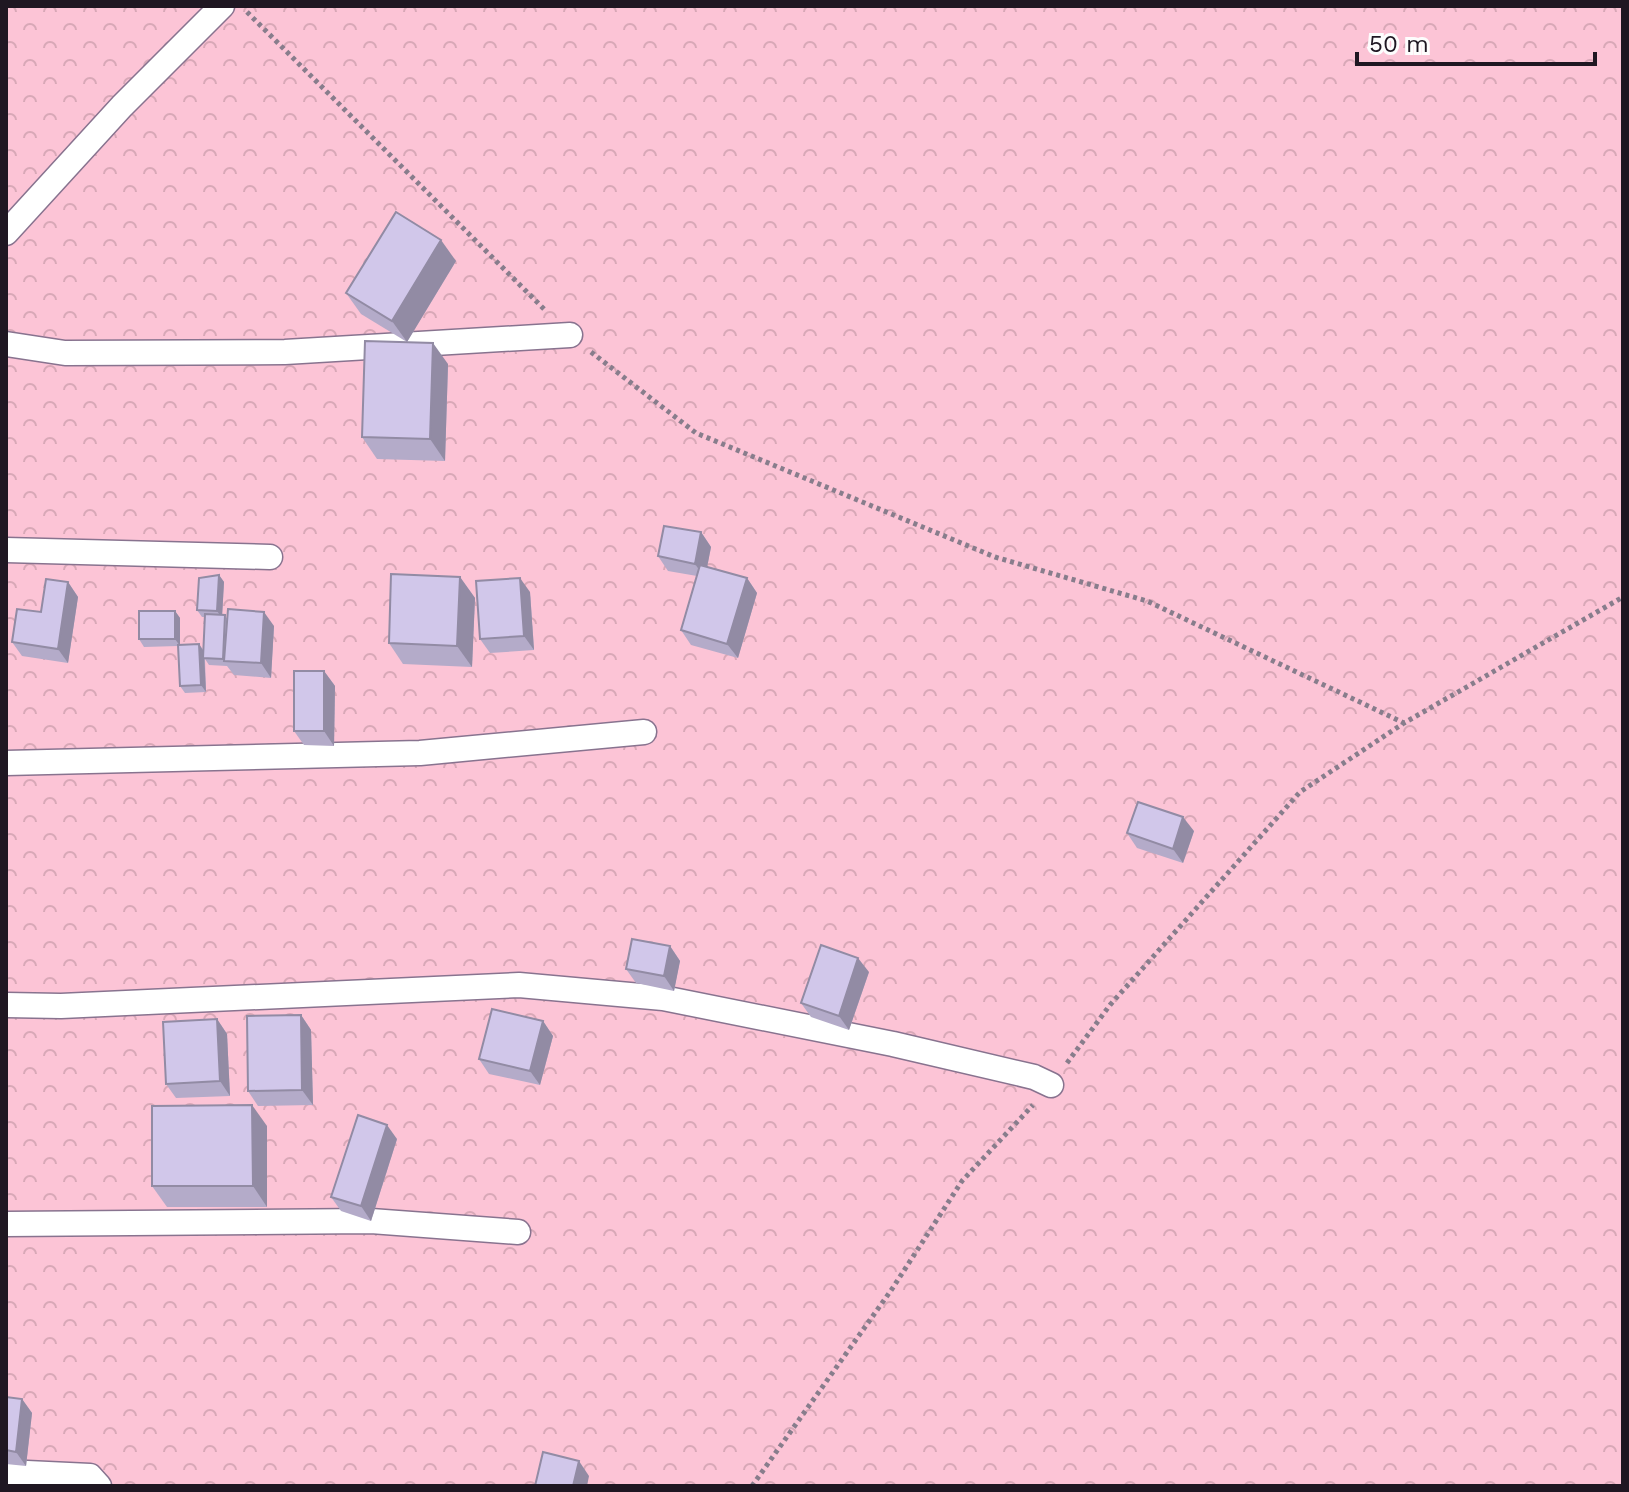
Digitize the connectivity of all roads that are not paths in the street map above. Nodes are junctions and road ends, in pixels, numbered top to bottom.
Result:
1 (222, 6) edge
2 (6, 233) edge
3 (570, 335) road end
4 (6, 344) edge
5 (6, 550) edge
6 (270, 557) dead end
7 (644, 732) dead end
8 (6, 763) edge
9 (6, 1005) edge
10 (1051, 1085) dead end
11 (6, 1224) edge
12 (518, 1232) dead end
13 (6, 1472) edge
14 (99, 1486) edge

1 - 2 street
3 - 4 street
5 - 6 street
7 - 8 street
9 - 10 street
11 - 12 street
13 - 14 street

